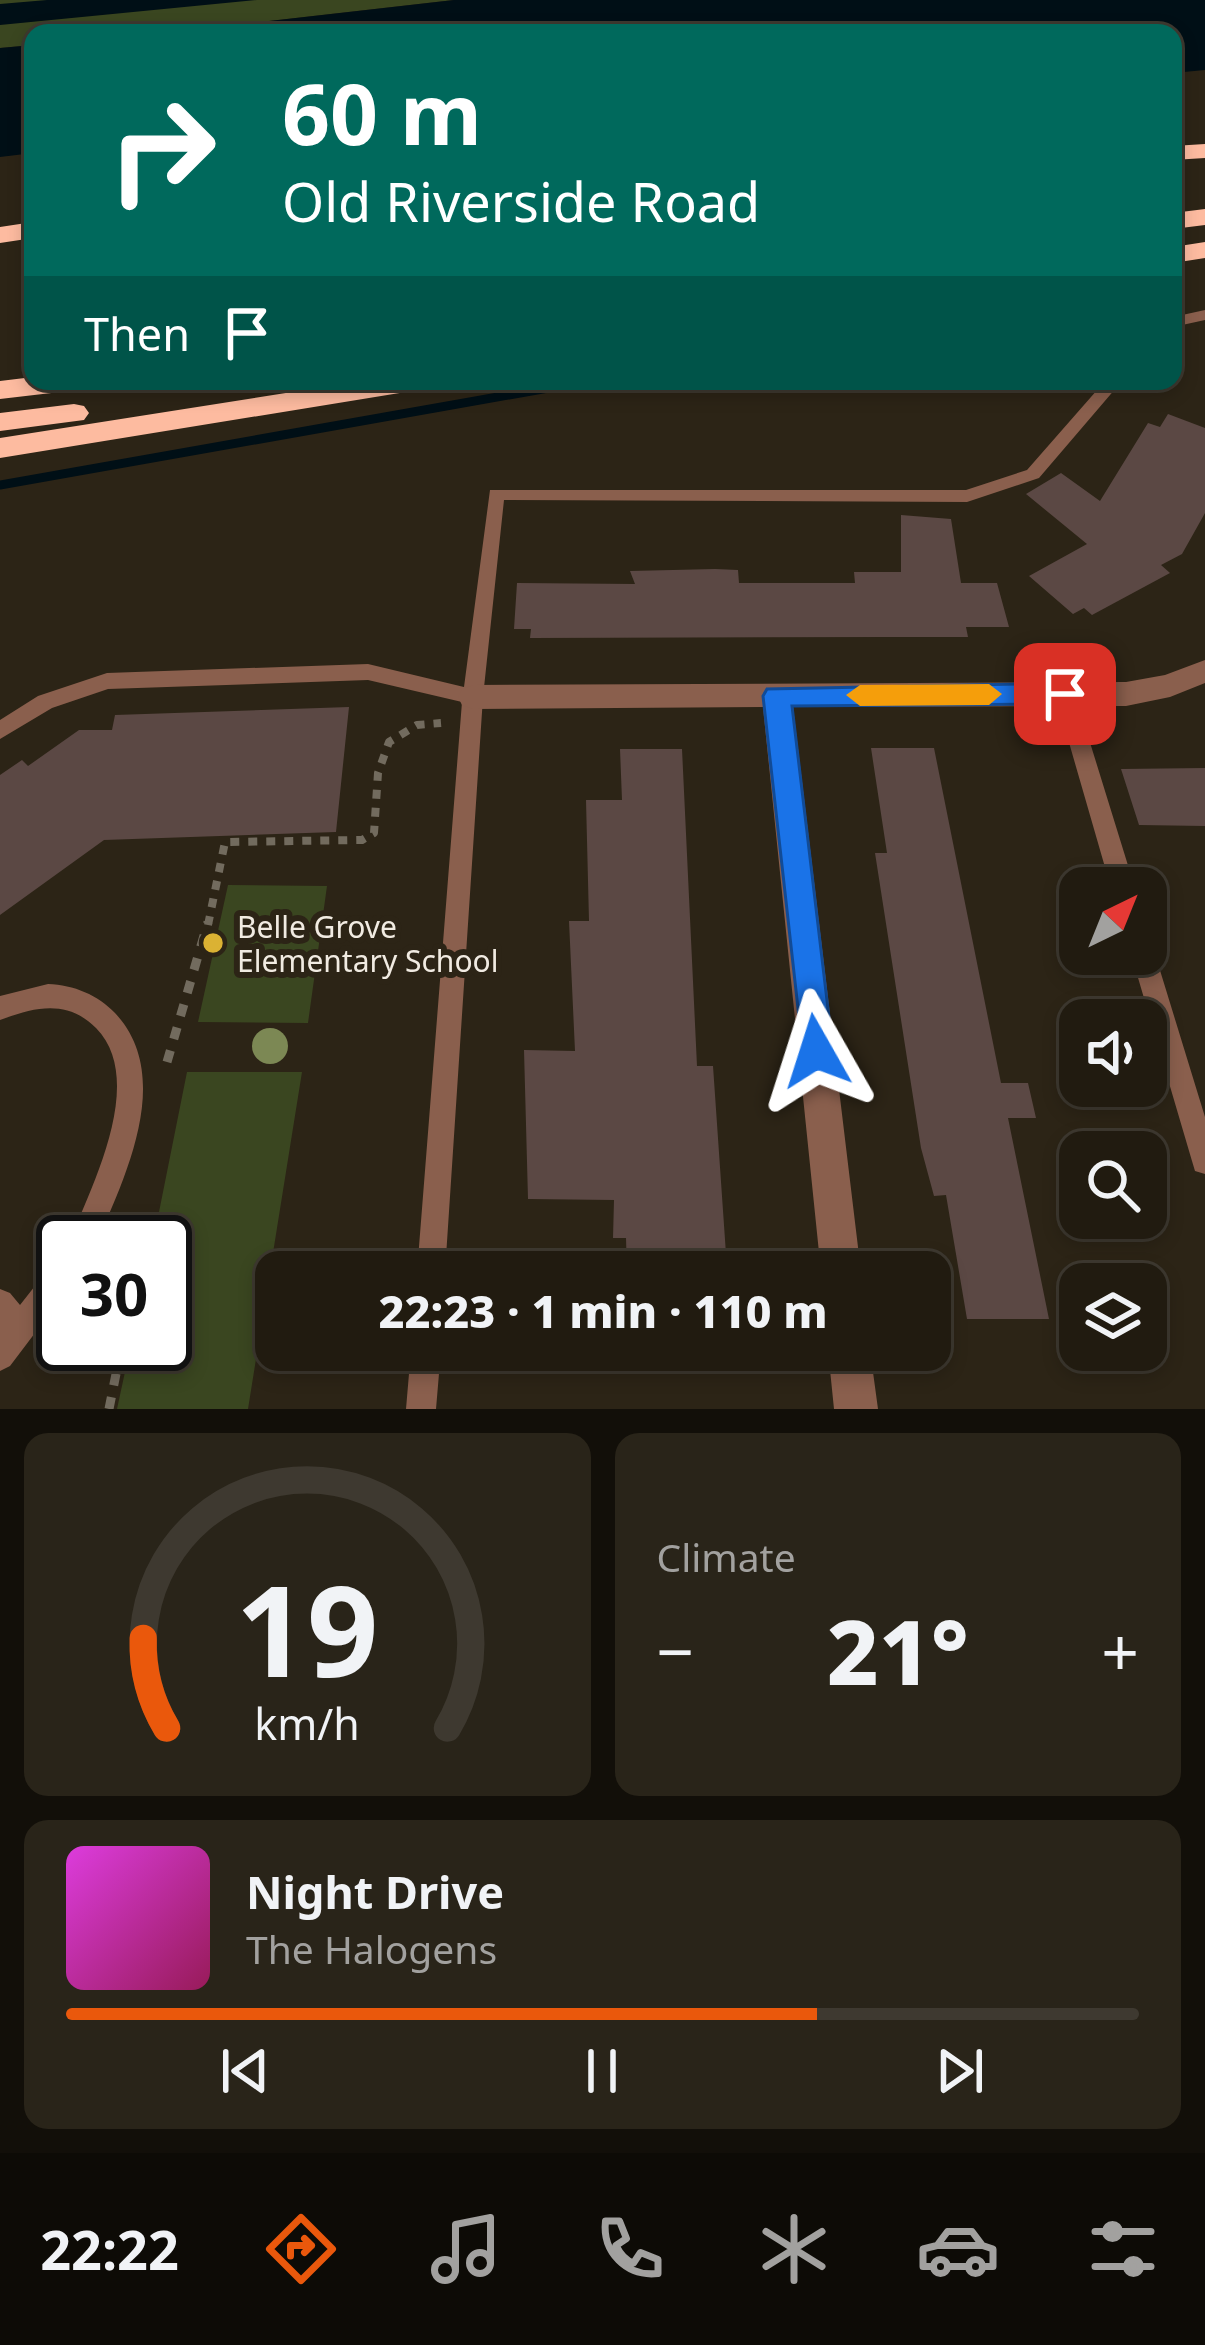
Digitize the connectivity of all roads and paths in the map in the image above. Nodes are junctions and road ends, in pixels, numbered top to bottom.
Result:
1 (255, 390) edge
2 (362, 390) edge
3 (1106, 390) edge
4 (0, 422) edge
5 (0, 448) edge
6 (1205, 670) edge
7 (1065, 694) junction
8 (777, 696) junction
9 (473, 697) junction
10 (438, 723) dead end
11 (0, 731) edge
12 (1117, 867) edge
13 (1149, 975) edge
14 (0, 1008) edge
15 (167, 1062) dead end
16 (1205, 1161) edge
17 (96, 1215) edge
18 (433, 1251) edge
19 (839, 1251) edge
20 (0, 1303) edge
21 (36, 1311) edge
22 (22, 1330) junction
23 (0, 1356) edge
24 (117, 1371) edge
25 (424, 1371) edge
26 (851, 1371) edge
27 (109, 1409) edge
28 (421, 1409) edge
29 (856, 1409) edge

1 - 4 highway
2 - 5 highway
3 - 9 lane
6 - 7 street
7 - 8 street
7 - 12 lane
8 - 9 street
8 - 19 street
9 - 11 lane
9 - 18 lane
10 - 15 path
13 - 16 lane
14 - 17 lane
20 - 22 lane
21 - 22 lane
22 - 23 lane
24 - 27 path
25 - 28 lane
26 - 29 street

